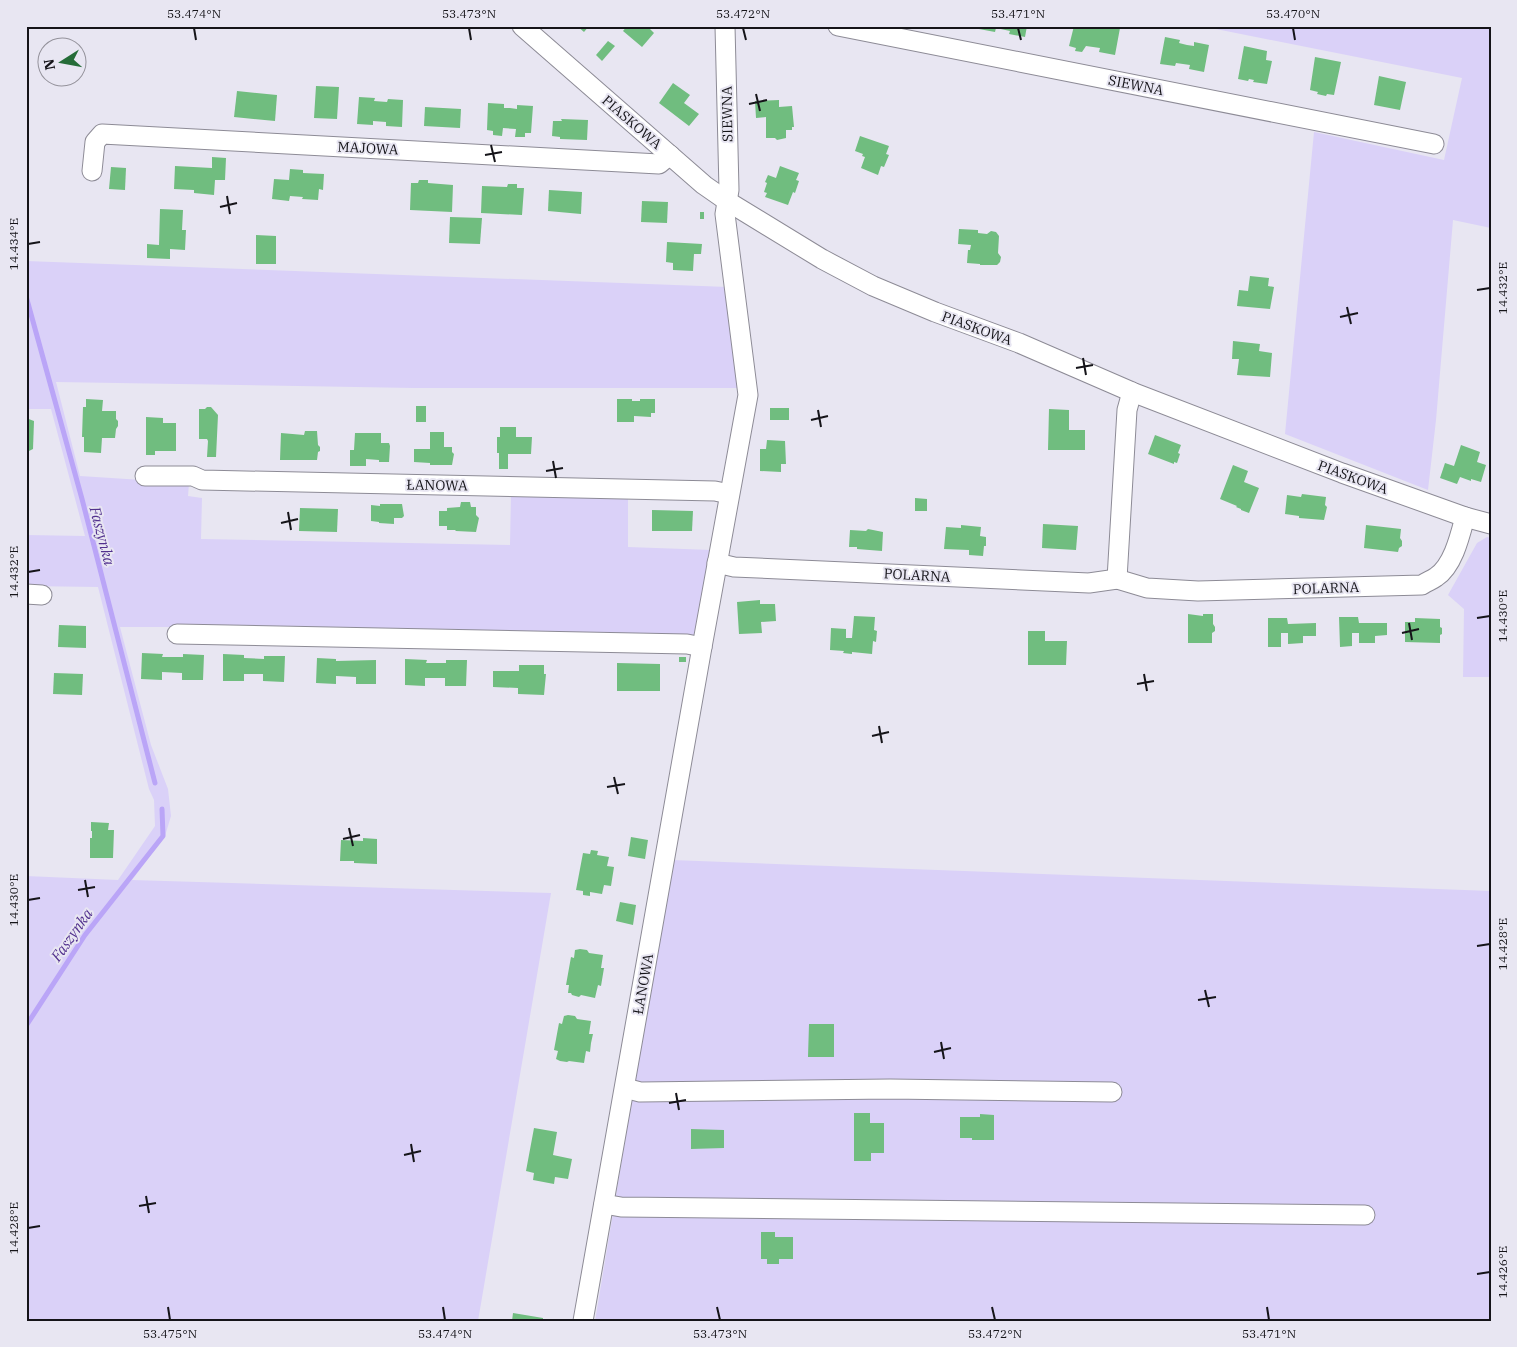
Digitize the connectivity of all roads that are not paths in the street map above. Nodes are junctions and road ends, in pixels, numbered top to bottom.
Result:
1 (522, 26) edge
2 (725, 26) edge
3 (838, 26) edge
4 (1434, 144) dead end
5 (670, 155) junction
6 (92, 171) dead end
7 (728, 201) junction
8 (1132, 392) junction
9 (145, 476) dead end
10 (729, 494) junction
11 (1465, 517) junction
12 (1491, 524) edge
13 (717, 563) junction
14 (1117, 579) junction
15 (177, 634) dead end
16 (702, 648) junction
17 (625, 1088) junction
18 (1112, 1092) dead end
19 (604, 1204) junction
20 (1365, 1215) dead end
21 (583, 1321) edge

1 - 5 street, PIASKOWA
2 - 7 street, SIEWNA
3 - 4 street, SIEWNA
5 - 6 street, MAJOWA
5 - 7 street, PIASKOWA
7 - 8 street, PIASKOWA
7 - 10 street, ŁANOWA
8 - 11 street, PIASKOWA
8 - 14 street
9 - 10 street, ŁANOWA
10 - 13 street, ŁANOWA
11 - 12 street, PIASKOWA
11 - 14 street, POLARNA
13 - 14 street, POLARNA
13 - 16 street, ŁANOWA
15 - 16 street
16 - 17 street, ŁANOWA
17 - 18 street
17 - 19 street, ŁANOWA
19 - 20 street
19 - 21 street, ŁANOWA

